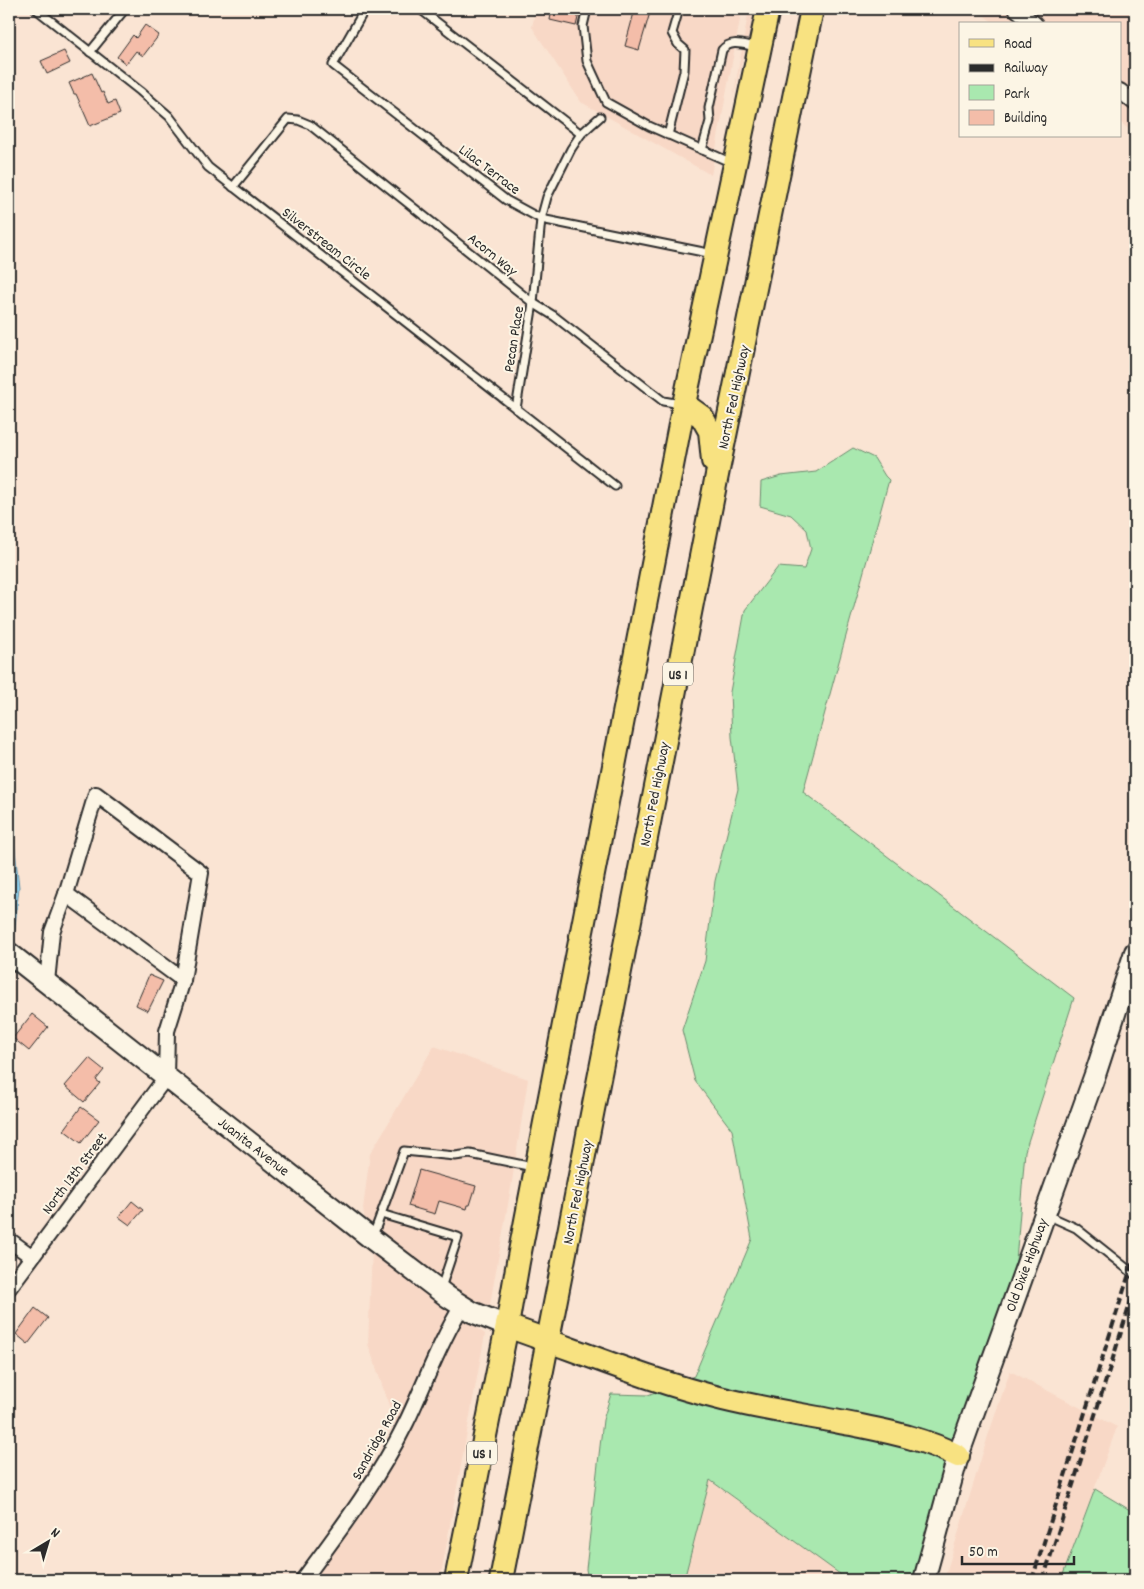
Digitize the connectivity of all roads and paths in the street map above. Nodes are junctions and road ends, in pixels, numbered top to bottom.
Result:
1 (36, 9) edge
2 (125, 9) edge
3 (365, 9) edge
4 (420, 9) edge
5 (587, 9) edge
6 (679, 9) edge
7 (768, 9) edge
8 (812, 9) edge
9 (1016, 9) edge
10 (1032, 22) edge
11 (760, 47) junction
12 (90, 52) junction
13 (1122, 93) edge
14 (1135, 103) edge
15 (600, 117) dead end
16 (582, 134) junction
17 (668, 135) junction
18 (702, 150) junction
19 (735, 164) junction
20 (233, 187) junction
21 (541, 219) junction
22 (716, 254) junction
23 (532, 303) junction
24 (684, 404) junction
25 (516, 408) junction
26 (716, 480) junction
27 (615, 486) dead end
28 (66, 894) junction
29 (1135, 952) edge
30 (9, 953) edge
31 (182, 980) junction
32 (47, 982) junction
33 (166, 1077) junction
34 (536, 1168) junction
35 (381, 1214) junction
36 (1044, 1214) junction
37 (372, 1239) junction
38 (9, 1240) edge
39 (31, 1256) junction
40 (1135, 1275) edge
41 (9, 1288) edge
42 (440, 1290) junction
43 (462, 1306) junction
44 (507, 1326) junction
45 (548, 1340) junction
46 (958, 1456) junction
47 (303, 1580) edge
48 (456, 1580) edge
49 (501, 1580) edge
50 (924, 1580) edge

1 - 12 lane, Silverstream Circle
2 - 12 lane
3 - 21 lane, Lilac Terrace
4 - 16 lane
5 - 17 lane
6 - 17 lane
7 - 11 main road, US 1
8 - 26 main road, North Fed Highway / US 1
9 - 10 street
11 - 18 lane
11 - 19 main road, US 1
12 - 20 lane, Silverstream Circle
13 - 14 street
15 - 16 lane, Pecan Place
16 - 21 lane, Pecan Place
17 - 18 lane
18 - 19 lane
19 - 22 main road, US 1
20 - 23 lane, Acorn Way
20 - 25 lane, Silverstream Circle
21 - 22 lane, Lilac Terrace
21 - 23 lane, Pecan Place
22 - 24 main road, US 1
23 - 24 lane, Acorn Way
23 - 25 lane, Pecan Place
24 - 26 main road
24 - 34 main road, US 1
25 - 27 lane, Silverstream Circle
26 - 45 main road, North Fed Highway / US 1
28 - 31 street
28 - 31 street
28 - 32 street
29 - 36 street, Old Dixie Highway
30 - 32 street, Juanita Avenue
31 - 33 street
32 - 33 street, Juanita Avenue
33 - 37 street, Juanita Avenue
33 - 39 street, North 13th Street
34 - 35 lane
34 - 44 main road, US 1
35 - 37 lane
35 - 42 lane
36 - 40 lane
36 - 46 street, Old Dixie Highway
37 - 42 street, Juanita Avenue
38 - 39 street
39 - 41 street, North 13th Street
42 - 43 street, Juanita Avenue
43 - 44 street, Juanita Avenue
43 - 47 street, Sandridge Road
44 - 45 main road
44 - 48 main road, US 1
45 - 46 main road
45 - 49 main road, North Fed Highway / US 1
46 - 50 street, Old Dixie Highway

